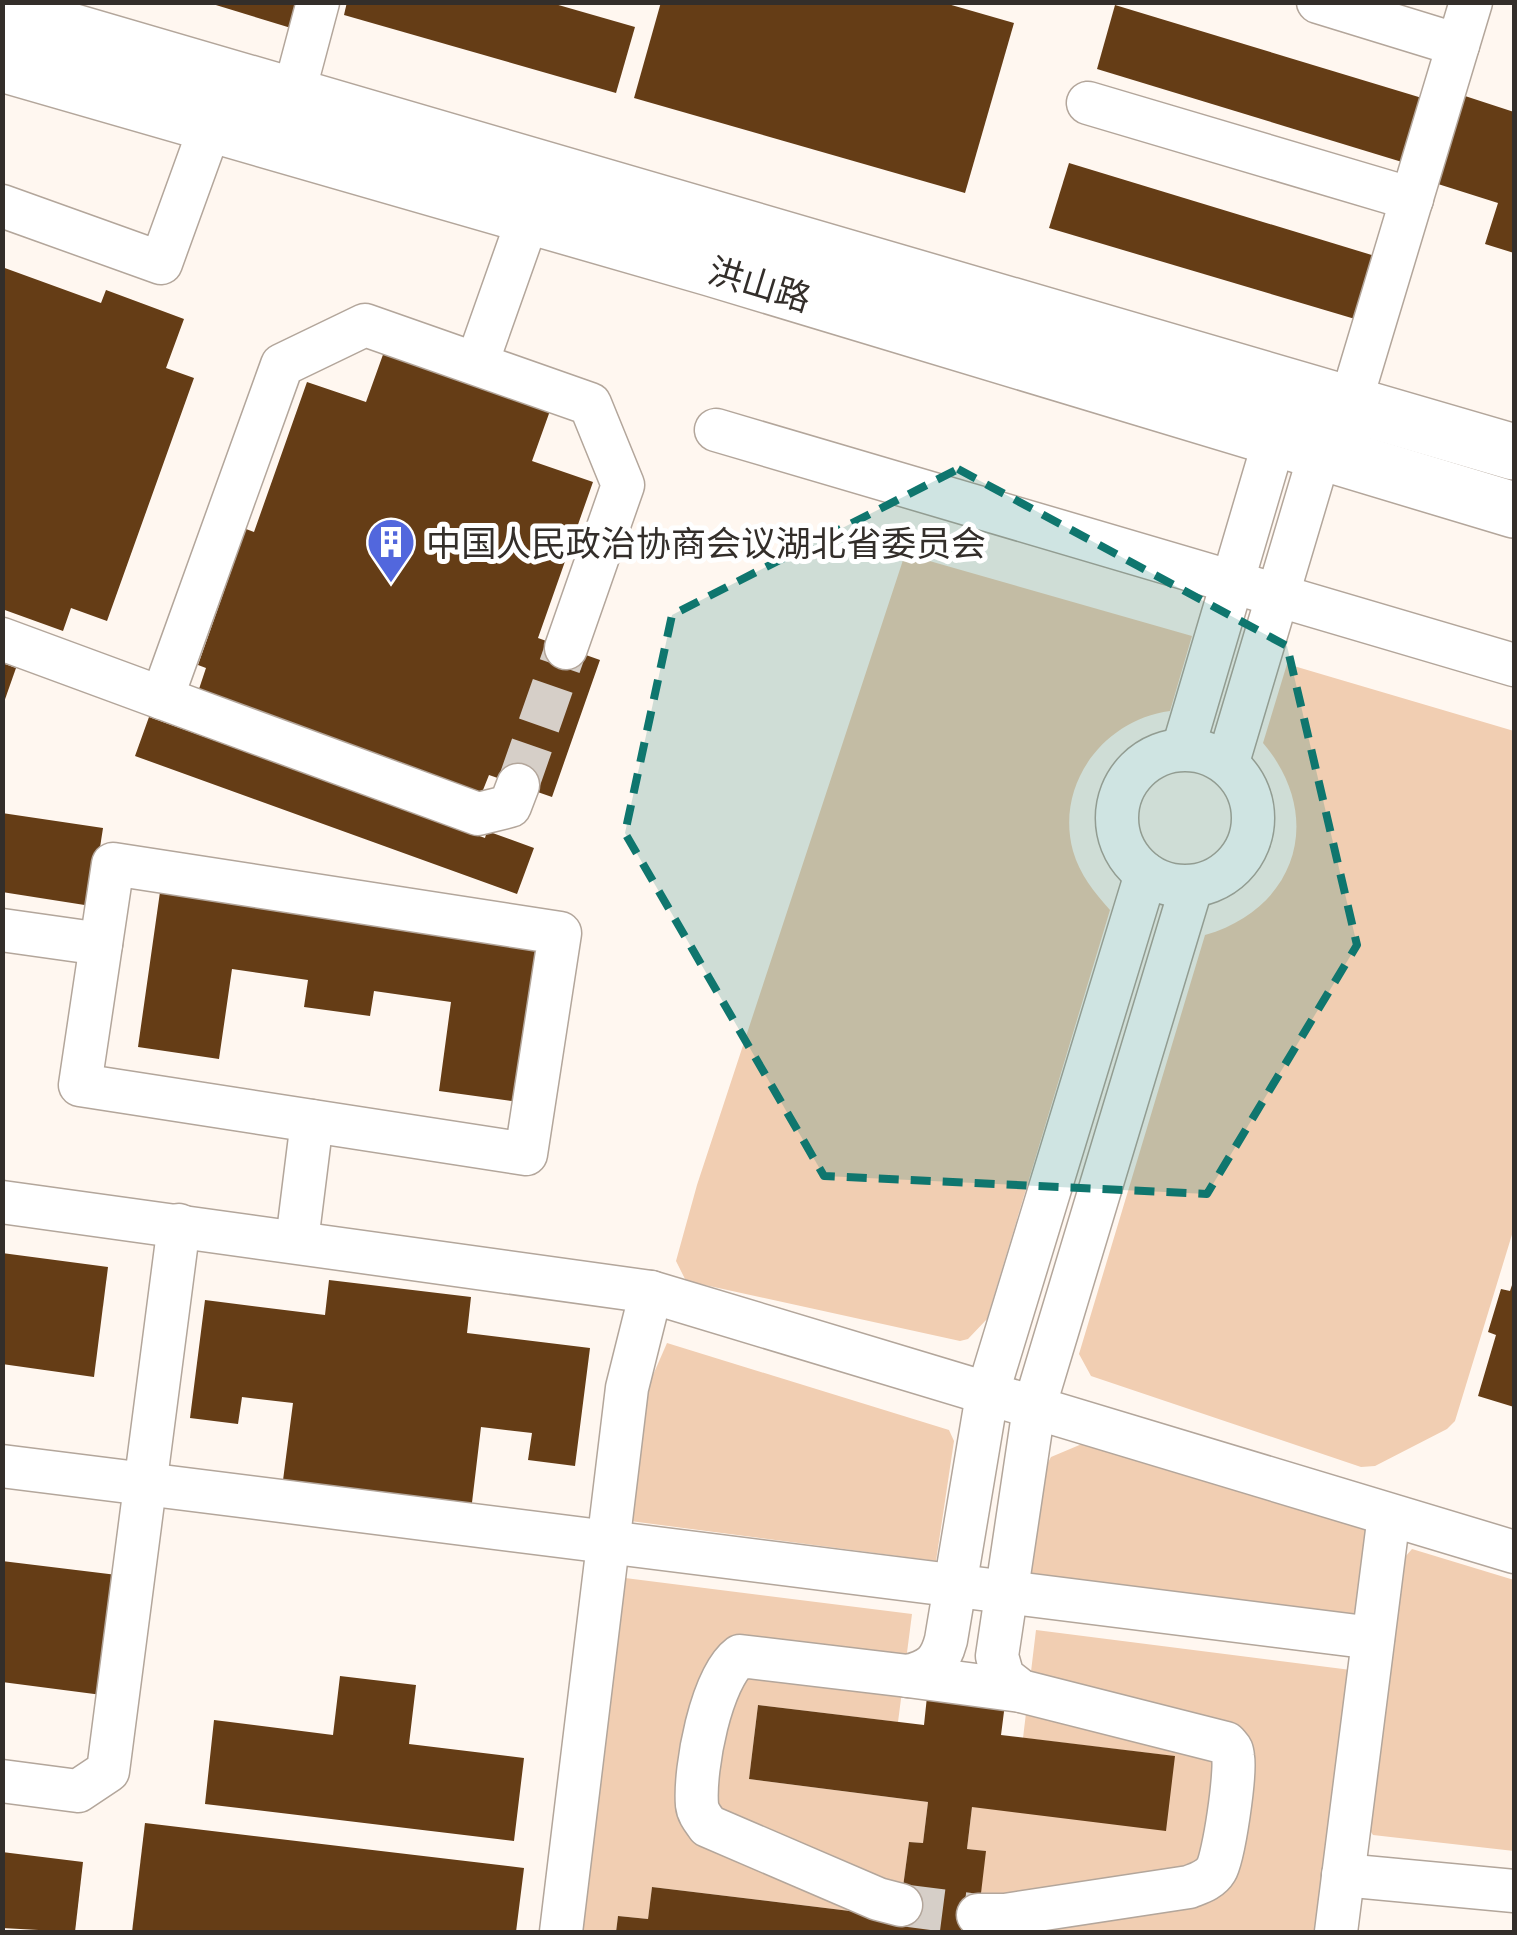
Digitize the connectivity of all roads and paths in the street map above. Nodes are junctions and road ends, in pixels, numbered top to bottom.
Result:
1 (318, 2) edge
2 (1318, 2) edge
3 (1471, 2) edge
4 (2, 12) edge
5 (1458, 45) junction
6 (2, 64) edge
7 (293, 96) junction
8 (1088, 103) dead end
9 (212, 122) junction
10 (1412, 199) junction
11 (2, 206) edge
12 (529, 216) junction
13 (478, 363) junction
14 (1326, 397) junction
15 (716, 430) dead end
16 (1298, 445) junction
17 (1514, 452) edge
18 (1514, 510) edge
19 (1233, 582) junction
20 (1278, 595) junction
21 (2, 640) edge
22 (566, 648) tunnel mouth
23 (1514, 664) edge
24 (162, 698) junction
25 (1183, 748) junction
26 (1228, 762) junction
27 (518, 785) tunnel mouth
28 (1146, 874) junction
29 (1192, 888) junction
30 (2, 930) edge
31 (101, 944) junction
32 (312, 1121) junction
33 (2, 1202) edge
34 (179, 1225) junction
35 (297, 1241) junction
36 (651, 1292) junction
37 (987, 1395) junction
38 (1034, 1408) junction
39 (2, 1466) edge
40 (145, 1484) junction
41 (1389, 1515) junction
42 (609, 1542) junction
43 (1514, 1552) edge
44 (953, 1585) junction
45 (1005, 1592) junction
46 (1373, 1638) junction
47 (908, 1676) junction
48 (1021, 1690) junction
49 (2, 1781) edge
50 (1343, 1874) junction
51 (1514, 1891) edge
52 (901, 1905) tunnel mouth
53 (978, 1915) tunnel mouth
54 (561, 1932) edge
55 (1336, 1932) edge

1 - 7 lane
2 - 5 lane
3 - 5 lane
4 - 7 main road, 洪山路
5 - 10 lane
6 - 9 main road, 洪山路
7 - 14 main road, 洪山路
8 - 10 lane
9 - 11 lane
9 - 12 main road, 洪山路
10 - 14 lane
12 - 13 lane
12 - 16 main road, 洪山路
13 - 22 lane
13 - 24 lane
14 - 16 lane
14 - 17 main road, 洪山路
15 - 19 lane
16 - 18 main road, 洪山路
16 - 19 lane
16 - 20 lane
19 - 20 lane
19 - 25 lane
20 - 23 lane
20 - 26 lane
21 - 24 lane
24 - 27 lane
25 - 26 lane
25 - 28 lane
26 - 29 lane
28 - 29 lane
28 - 37 lane
29 - 38 lane
30 - 31 lane
31 - 32 lane
31 - 32 lane
32 - 35 lane
33 - 34 lane
34 - 35 lane
34 - 40 lane
35 - 36 lane
36 - 37 lane
36 - 42 lane
37 - 38 lane
37 - 44 lane
38 - 41 lane
38 - 45 lane
39 - 40 lane
40 - 42 lane
40 - 49 lane
41 - 43 lane
41 - 46 lane
42 - 44 lane
42 - 54 lane
44 - 45 lane
44 - 47 lane
45 - 46 lane
45 - 48 lane
46 - 50 lane
47 - 48 lane
47 - 52 lane
48 - 53 lane
50 - 51 lane
50 - 55 lane

